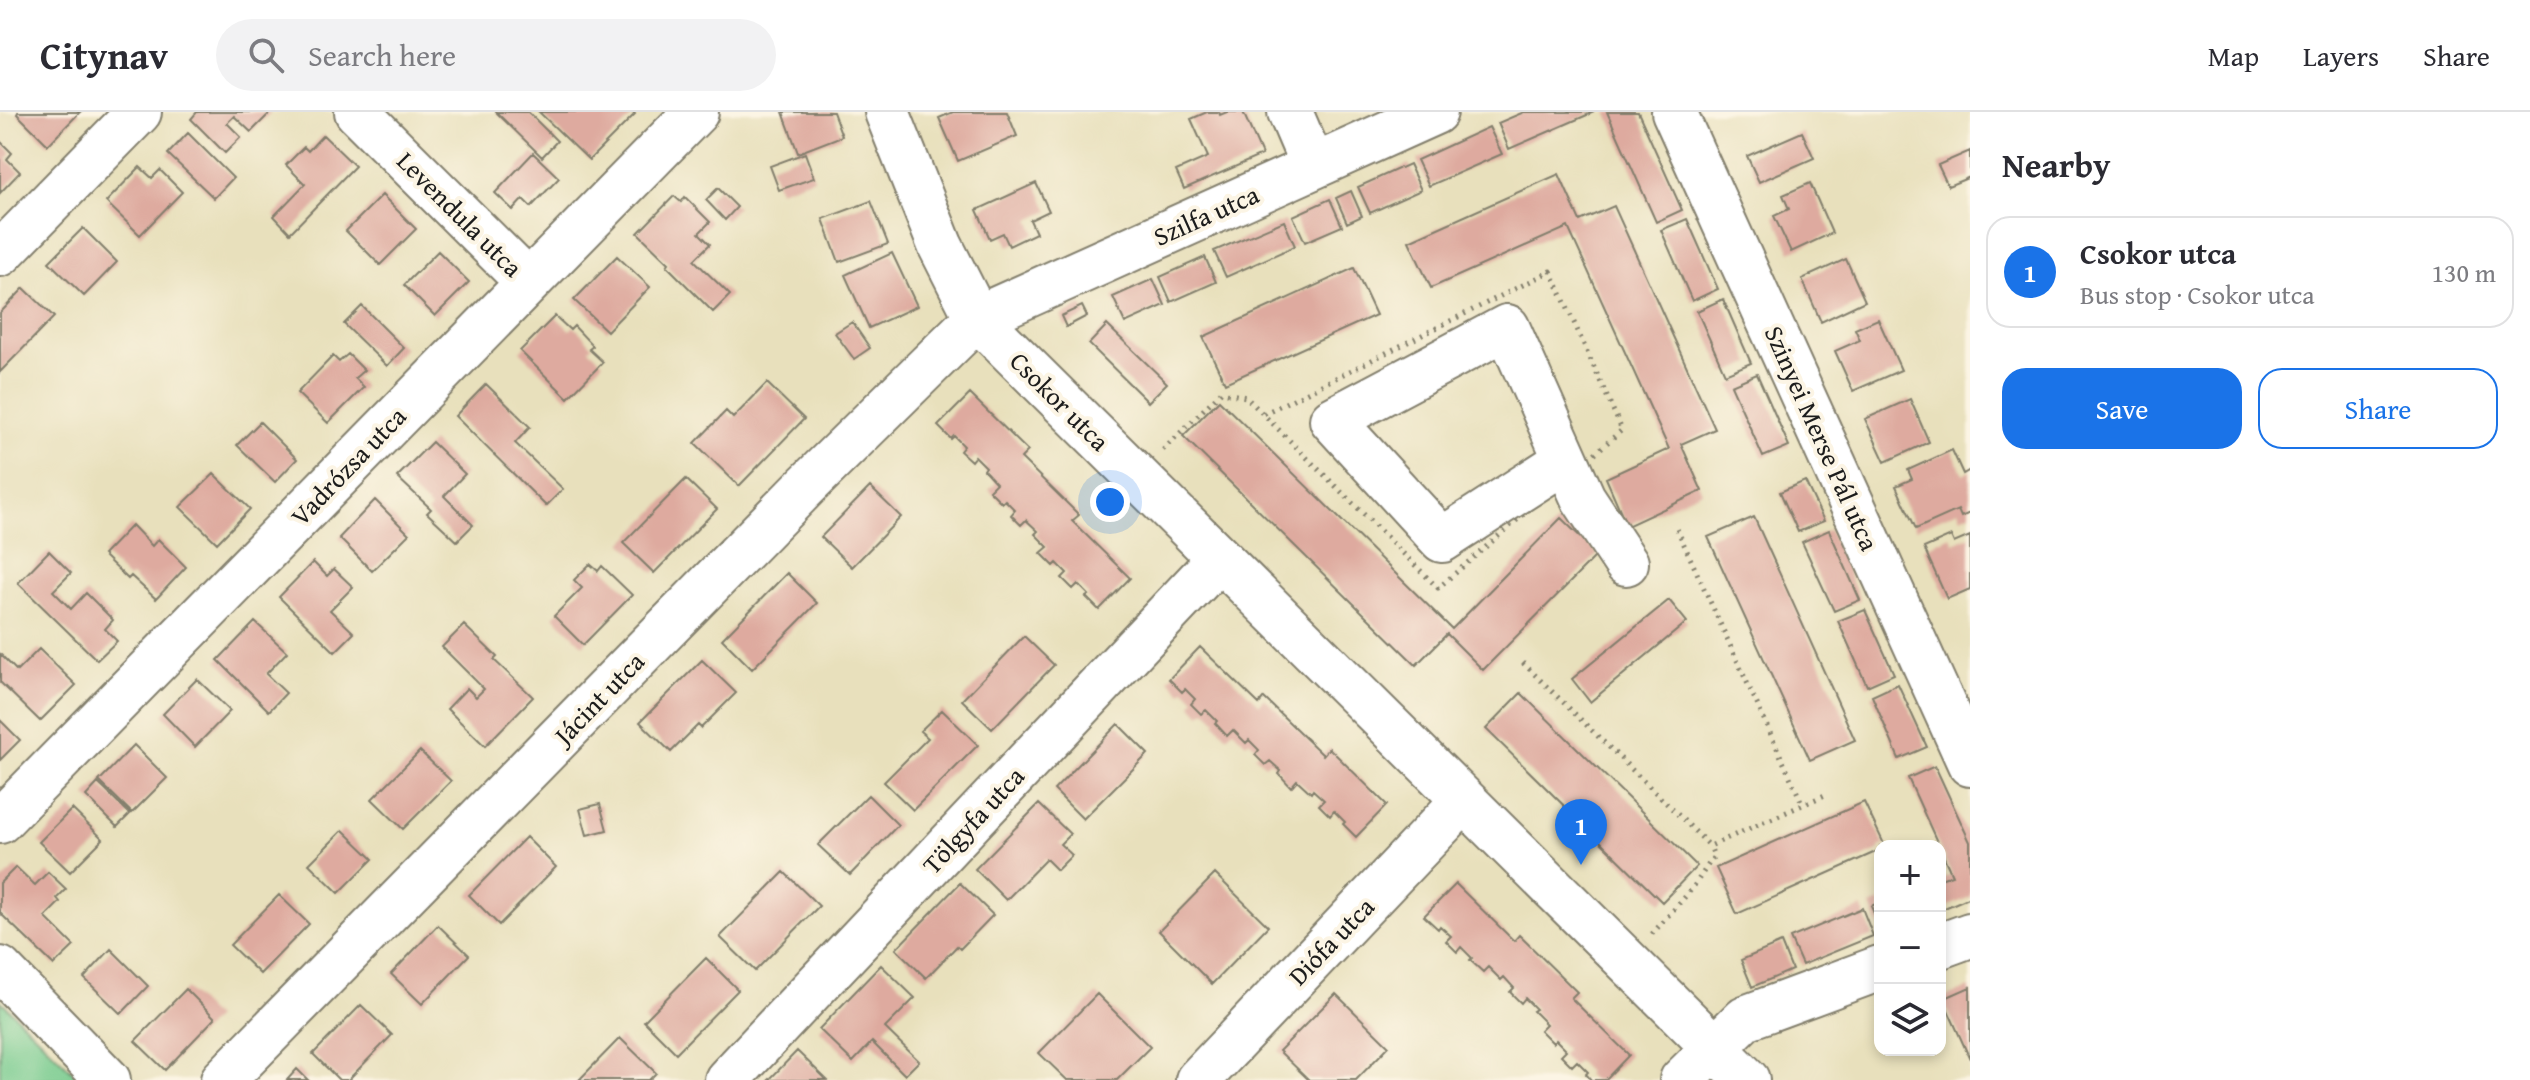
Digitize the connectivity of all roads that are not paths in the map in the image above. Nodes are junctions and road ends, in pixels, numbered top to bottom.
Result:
1 (139, 112) edge
2 (357, 112) edge
3 (696, 112) edge
4 (887, 112) edge
5 (1290, 112) edge
6 (1435, 112) edge
7 (1674, 112) edge
8 (1313, 166) junction
9 (0, 254) edge
10 (528, 282) junction
11 (977, 318) junction
12 (1569, 467) junction
13 (1219, 559) junction
14 (1626, 563) dead end
15 (1970, 764) edge
16 (1463, 801) junction
17 (0, 821) edge
18 (1970, 935) edge
19 (1946, 944) edge
20 (0, 969) edge
21 (1874, 971) edge
22 (1730, 1032) junction
23 (108, 1080) edge
24 (223, 1080) edge
25 (727, 1080) edge
26 (1198, 1080) edge
27 (1682, 1080) edge
28 (1747, 1080) edge

1 - 9 street
2 - 10 street, Levendula utca
3 - 10 street, Vadrózsa utca
4 - 11 street, Csokor utca
5 - 8 street
6 - 8 street, Szilfa utca
7 - 15 street, Szinyei Merse Pál utca
8 - 11 street, Szilfa utca
10 - 17 street, Vadrózsa utca
11 - 13 street, Csokor utca
11 - 24 street, Jácint utca
12 - 12 street
12 - 14 street
13 - 16 street, Csokor utca
13 - 25 street, Tölgyfa utca
16 - 22 street, Csokor utca
16 - 26 street, Diófa utca
18 - 19 street
20 - 23 street
21 - 22 street
22 - 27 street
22 - 28 street, Csokor utca

